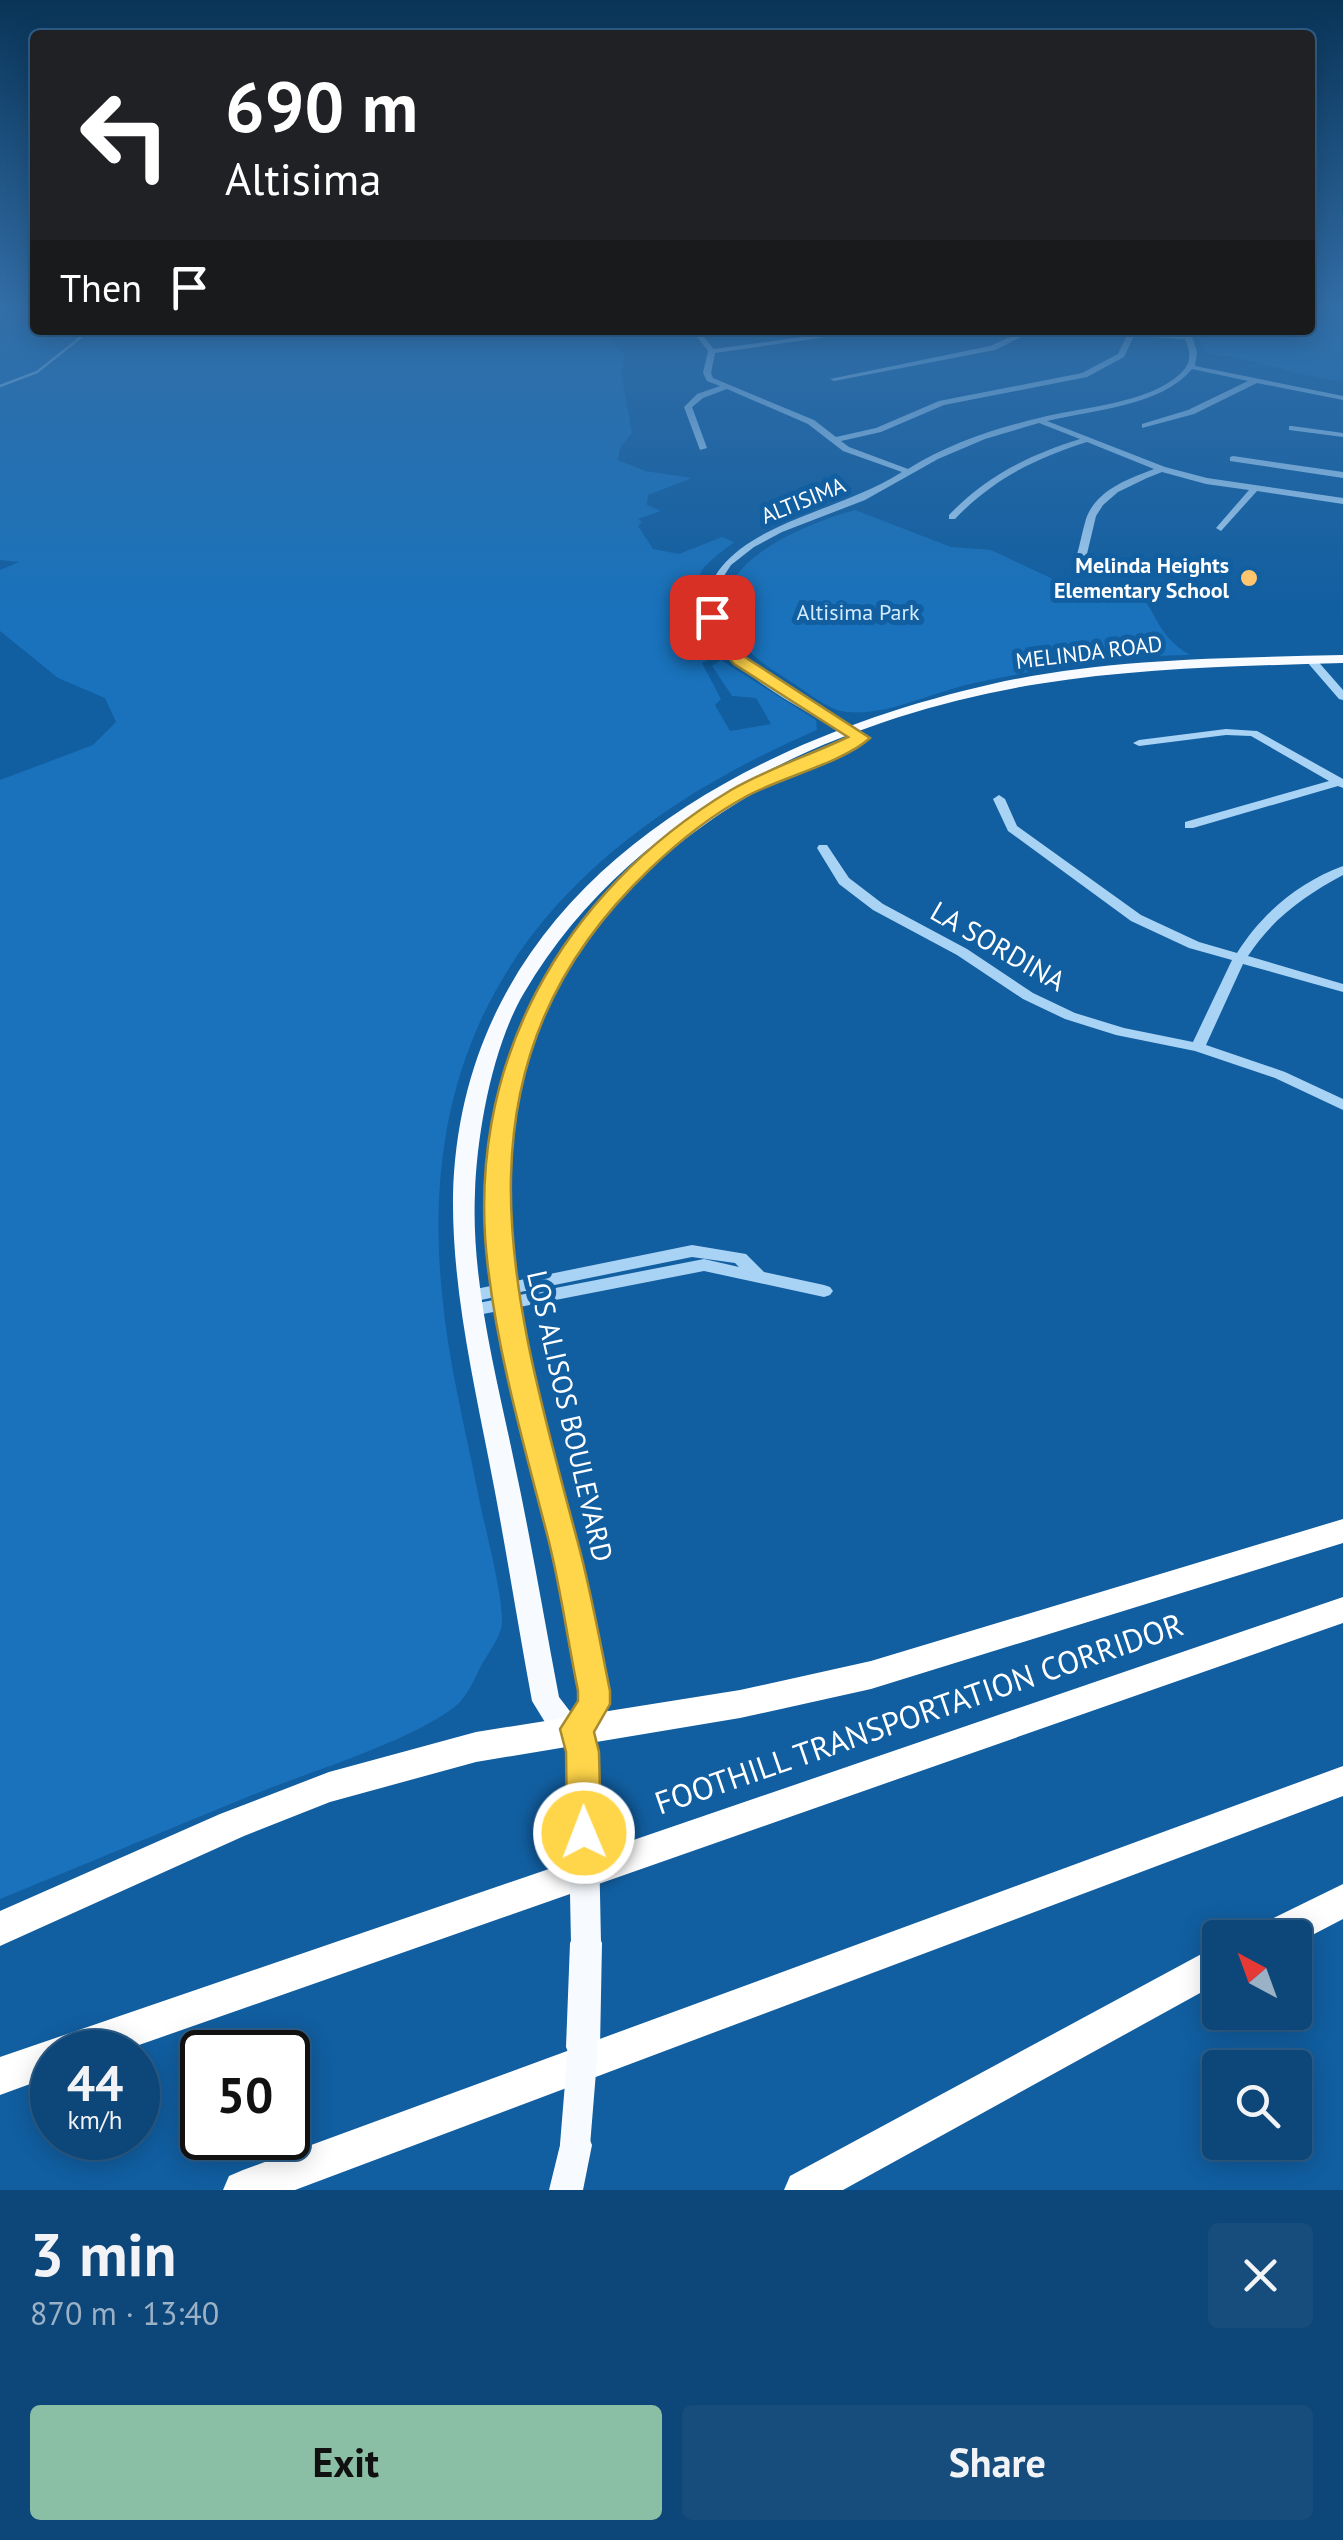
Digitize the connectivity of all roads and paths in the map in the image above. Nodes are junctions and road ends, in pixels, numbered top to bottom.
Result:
1 (690, 411) edge
2 (785, 411) edge
3 (924, 411) edge
4 (1075, 411) edge
5 (1193, 411) edge
6 (1039, 420) junction
7 (1145, 426) dead end
8 (1292, 428) dead end
9 (1343, 434) edge
10 (834, 440) junction
11 (1086, 440) junction
12 (703, 448) dead end
13 (1232, 460) dead end
14 (1162, 469) junction
15 (908, 472) junction
16 (1343, 475) edge
17 (1254, 489) junction
18 (1343, 502) edge
19 (952, 517) dead end
20 (1221, 528) dead end
21 (1081, 558) dead end
22 (1343, 659) edge
23 (1314, 664) junction
24 (1343, 668) edge
25 (1343, 698) edge
26 (854, 733) junction
27 (1139, 743) dead end
28 (1341, 783) edge
29 (999, 798) dead end
30 (1189, 825) dead end
31 (823, 848) dead end
32 (1343, 870) edge
33 (1238, 956) junction
34 (1343, 988) edge
35 (1198, 1047) junction
36 (1343, 1105) edge
37 (824, 1291) dead end
38 (506, 1296) junction
39 (472, 1303) junction
40 (1343, 1531) edge
41 (1343, 1610) edge
42 (577, 1729) junction
43 (1343, 1781) edge
44 (1343, 1900) edge
45 (1305, 1920) edge
46 (0, 1930) edge
47 (1202, 1971) edge
48 (131, 2030) edge
49 (30, 2066) edge
50 (0, 2076) edge
51 (243, 2190) edge
52 (566, 2190) edge
53 (804, 2190) edge

1 - 12 street
2 - 10 street
3 - 10 street
4 - 6 street, ALTISIMA
5 - 7 street
6 - 11 street
6 - 15 street, ALTISIMA
8 - 9 street
10 - 15 street
11 - 14 street
11 - 19 street
13 - 16 street
14 - 17 street
14 - 21 street
15 - 26 street, ALTISIMA
17 - 18 street
17 - 20 street
22 - 23 main road, MELINDA ROAD
23 - 24 main road, MELINDA ROAD
23 - 25 street
23 - 26 main road, MELINDA ROAD
26 - 38 main road, LOS ALISOS BOULEVARD
26 - 39 main road
27 - 28 street
28 - 30 street
29 - 33 street
31 - 35 street, LA SORDINA
32 - 33 street
33 - 34 street
33 - 35 street
35 - 36 street, LA SORDINA
37 - 38 street
38 - 39 street
38 - 42 main road, LOS ALISOS BOULEVARD
39 - 42 main road
40 - 42 highway
41 - 48 highway, FOOTHILL TRANSPORTATION CORRIDOR
42 - 46 highway
42 - 52 main road, LOS ALISOS BOULEVARD, bridge
43 - 51 highway
44 - 45 highway
47 - 53 highway
49 - 50 highway

